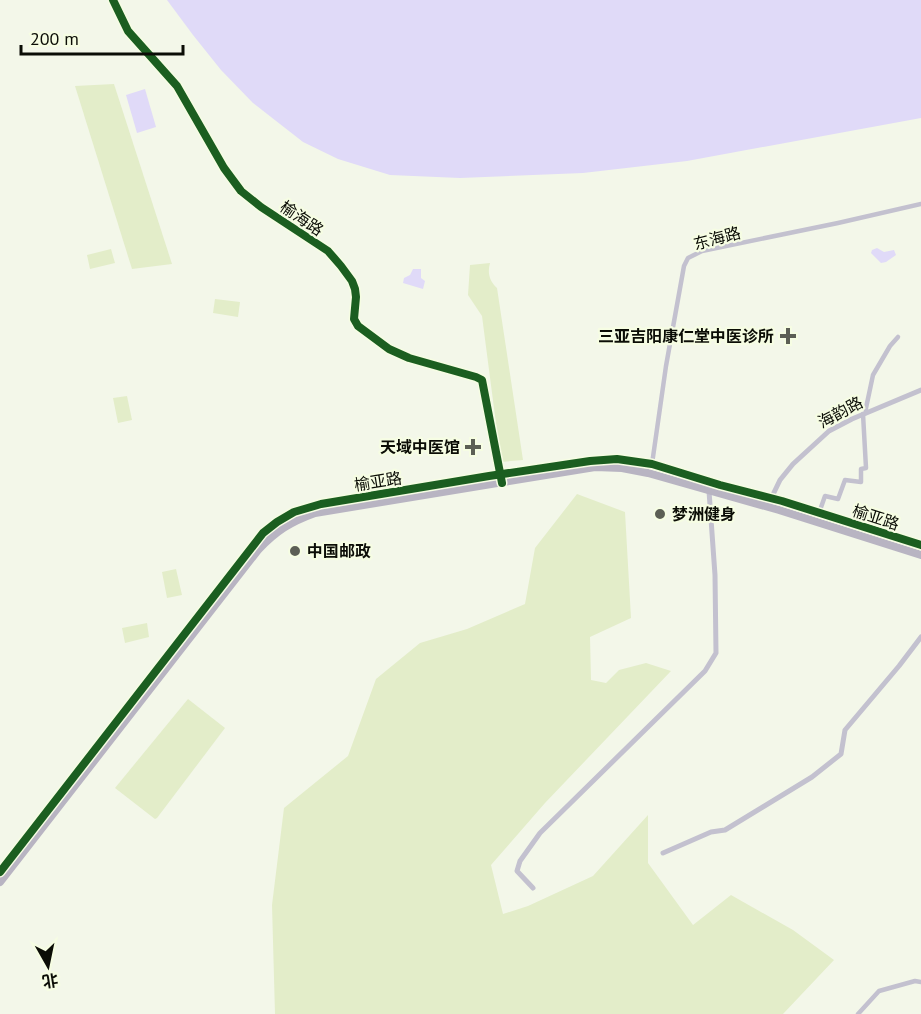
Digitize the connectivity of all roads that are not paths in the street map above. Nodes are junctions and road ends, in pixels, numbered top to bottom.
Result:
1 (113, 0) edge
2 (921, 204) edge
3 (898, 337) dead end
4 (921, 390) edge
5 (865, 413) junction
6 (652, 464) junction
7 (502, 479) junction
8 (709, 491) junction
9 (771, 499) junction
10 (767, 507) junction
11 (819, 513) junction
12 (921, 545) edge
13 (921, 555) edge
14 (921, 637) edge
15 (663, 853) dead end
16 (0, 872) edge
17 (0, 882) edge
18 (533, 888) dead end
19 (921, 982) edge
20 (858, 1014) edge

1 - 7 street, 榆海路
2 - 6 street, 东海路
3 - 5 street
4 - 5 street, 海韵路
5 - 9 street, 海韵路
5 - 11 street
6 - 7 highway, 榆亚路
6 - 9 highway, 榆亚路
7 - 8 highway, 榆亚路
7 - 16 highway, 榆亚路
7 - 17 highway, 榆亚路
8 - 10 highway, 榆亚路
8 - 18 street
9 - 10 street, 海韵路
9 - 11 highway, 榆亚路
10 - 13 highway, 榆亚路
11 - 12 highway, 榆亚路
14 - 15 street
19 - 20 street

